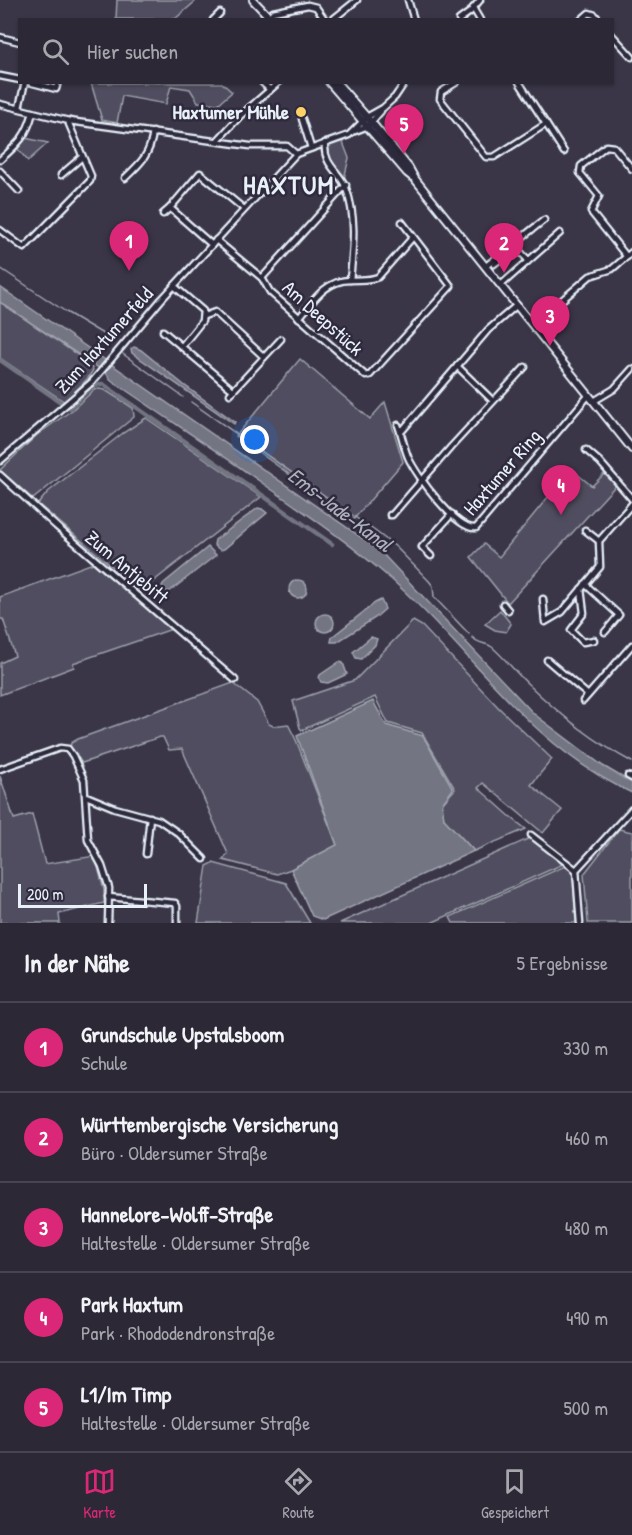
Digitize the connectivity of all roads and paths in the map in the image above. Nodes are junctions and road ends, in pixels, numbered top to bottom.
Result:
1 (253, 0) edge
2 (357, 0) edge
3 (408, 0) edge
4 (480, 0) edge
5 (473, 8) junction
6 (220, 13) dead end
7 (215, 18) edge
8 (271, 18) edge
9 (324, 18) edge
10 (334, 18) edge
11 (414, 18) edge
12 (461, 18) edge
13 (479, 18) edge
14 (583, 18) edge
15 (597, 18) edge
16 (0, 37) edge
17 (614, 37) edge
18 (617, 40) junction
19 (18, 42) edge
20 (614, 42) edge
21 (632, 57) edge
22 (0, 76) edge
23 (18, 80) edge
24 (26, 84) edge
25 (36, 84) edge
26 (58, 84) edge
27 (264, 84) edge
28 (277, 84) edge
29 (331, 84) edge
30 (338, 84) edge
31 (404, 84) edge
32 (454, 84) edge
33 (520, 84) edge
34 (270, 90) junction
35 (0, 104) edge
36 (19, 108) junction
37 (33, 112) junction
38 (302, 119) dead end
39 (69, 121) junction
40 (367, 122) junction
41 (546, 124) junction
42 (153, 132) junction
43 (217, 141) junction
44 (325, 143) junction
45 (311, 148) junction
46 (564, 152) dead end
47 (296, 154) junction
48 (82, 157) junction
49 (0, 160) edge
50 (632, 169) edge
51 (0, 171) edge
52 (61, 175) dead end
53 (125, 178) dead end
54 (346, 185) junction
55 (19, 191) dead end
56 (170, 208) junction
57 (244, 210) junction
58 (163, 214) dead end
59 (544, 220) dead end
60 (402, 222) dead end
61 (0, 230) edge
62 (560, 233) dead end
63 (413, 237) junction
64 (214, 243) junction
65 (632, 252) edge
66 (627, 257) junction
67 (528, 260) junction
68 (494, 264) dead end
69 (486, 266) junction
70 (262, 278) junction
71 (350, 280) junction
72 (501, 285) junction
73 (174, 286) junction
74 (518, 305) junction
75 (204, 316) junction
76 (299, 318) junction
77 (533, 325) junction
78 (163, 331) dead end
79 (281, 339) dead end
80 (182, 346) junction
81 (264, 357) junction
82 (457, 366) junction
83 (525, 367) dead end
84 (632, 369) edge
85 (591, 398) junction
86 (493, 400) junction
87 (398, 426) dead end
88 (400, 432) junction
89 (632, 449) edge
90 (586, 450) dead end
91 (0, 461) edge
92 (0, 475) edge
93 (423, 482) junction
94 (632, 499) edge
95 (631, 507) edge
96 (452, 514) junction
97 (390, 515) dead end
98 (585, 530) dead end
99 (599, 541) junction
100 (431, 555) dead end
101 (583, 587) junction
102 (543, 599) dead end
103 (503, 604) dead end
104 (508, 610) dead end
105 (605, 632) dead end
106 (594, 640) dead end
107 (632, 645) edge
108 (547, 660) dead end
109 (235, 680) dead end
110 (588, 695) junction
111 (583, 701) dead end
112 (0, 768) edge
113 (86, 796) junction
114 (632, 809) edge
115 (150, 817) junction
116 (531, 835) dead end
117 (146, 854) dead end
118 (204, 859) dead end
119 (576, 870) junction
120 (108, 897) junction
121 (108, 923) edge
122 (177, 923) edge
123 (580, 923) edge

1 - 8 main road
2 - 10 street
3 - 11 street
4 - 5 street
5 - 12 street
5 - 13 street
6 - 7 street
8 - 9 street
14 - 15 street
16 - 19 street
17 - 18 street
18 - 20 street
18 - 21 street
22 - 23 street
24 - 36 street
25 - 26 street
27 - 34 street
28 - 34 street
29 - 40 main road
30 - 40 main road
31 - 40 street
32 - 41 street
33 - 41 street
34 - 43 street
35 - 36 street
36 - 37 street
37 - 39 street
37 - 49 street
38 - 45 street
39 - 42 street
39 - 48 street
40 - 44 street
40 - 69 main road
41 - 46 street
42 - 43 street
42 - 53 street
43 - 47 street
44 - 45 street
44 - 54 street
45 - 47 street
47 - 57 street, Zum Haxtumerfeld
48 - 52 street
48 - 61 street
50 - 66 street
51 - 55 street
54 - 70 street
54 - 71 street
56 - 57 street
56 - 58 street
56 - 64 street, Am Deepstück
57 - 64 street, Zum Haxtumerfeld
59 - 69 street
60 - 63 street, Am Deepstück
62 - 67 street
63 - 71 street
63 - 76 street, Am Deepstück
64 - 70 street, Am Deepstück
64 - 73 street, Zum Haxtumerfeld
65 - 66 street
66 - 77 street
67 - 68 street
67 - 72 street
69 - 72 main road
70 - 76 street, Am Deepstück
71 - 76 street
72 - 74 main road
73 - 75 street
73 - 91 street, Zum Haxtumerfeld
74 - 77 main road
74 - 82 street
75 - 80 street
75 - 81 street
77 - 85 main road
78 - 80 street
79 - 81 street
80 - 81 street
82 - 86 street
82 - 88 street
83 - 86 street
84 - 85 street
85 - 89 main road
85 - 96 street, Haxtumer Ring
86 - 93 street
87 - 88 street, Haxtumer Ring
88 - 93 street, Haxtumer Ring
90 - 94 street
92 - 109 street, Zum Antjebitt
93 - 96 street, Haxtumer Ring
93 - 97 street
95 - 99 street
96 - 100 street
98 - 99 street
99 - 101 street
101 - 102 street
101 - 105 street
101 - 106 street
103 - 104 street
107 - 110 street
108 - 110 street
110 - 111 street
112 - 113 street
113 - 115 street
113 - 120 street
114 - 119 street
115 - 117 street
115 - 118 street
116 - 119 street
119 - 123 street
120 - 121 street
120 - 122 street

